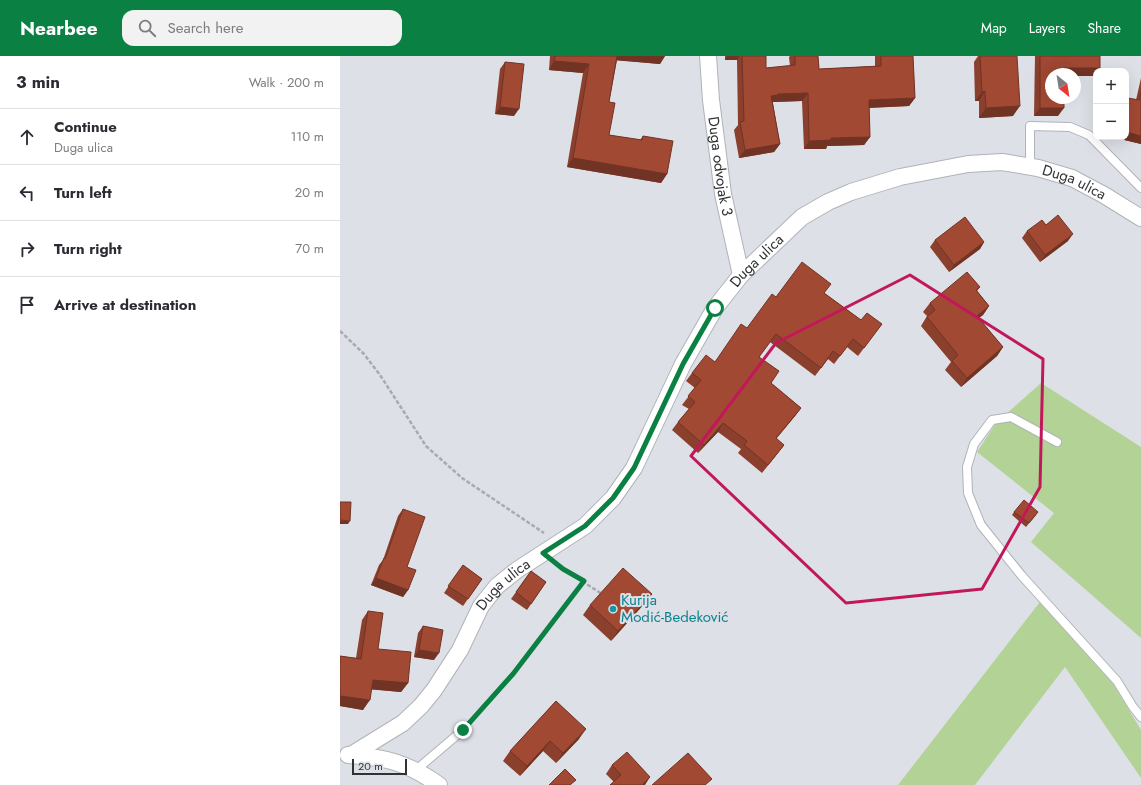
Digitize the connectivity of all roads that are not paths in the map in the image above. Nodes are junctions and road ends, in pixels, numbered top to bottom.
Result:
1 (708, 56) edge
2 (1030, 167) junction
3 (1141, 188) edge
4 (1141, 218) edge
5 (741, 275) junction
6 (1057, 442) dead end
7 (1141, 717) edge
8 (463, 730) road end
9 (345, 755) edge
10 (416, 770) junction
11 (439, 785) edge

1 - 5 street, Duga odvojak 3
2 - 3 lane
2 - 4 street, Duga ulica
2 - 5 street, Duga ulica
5 - 9 street, Duga ulica
6 - 7 lane
8 - 10 lane
9 - 10 street
10 - 11 street

